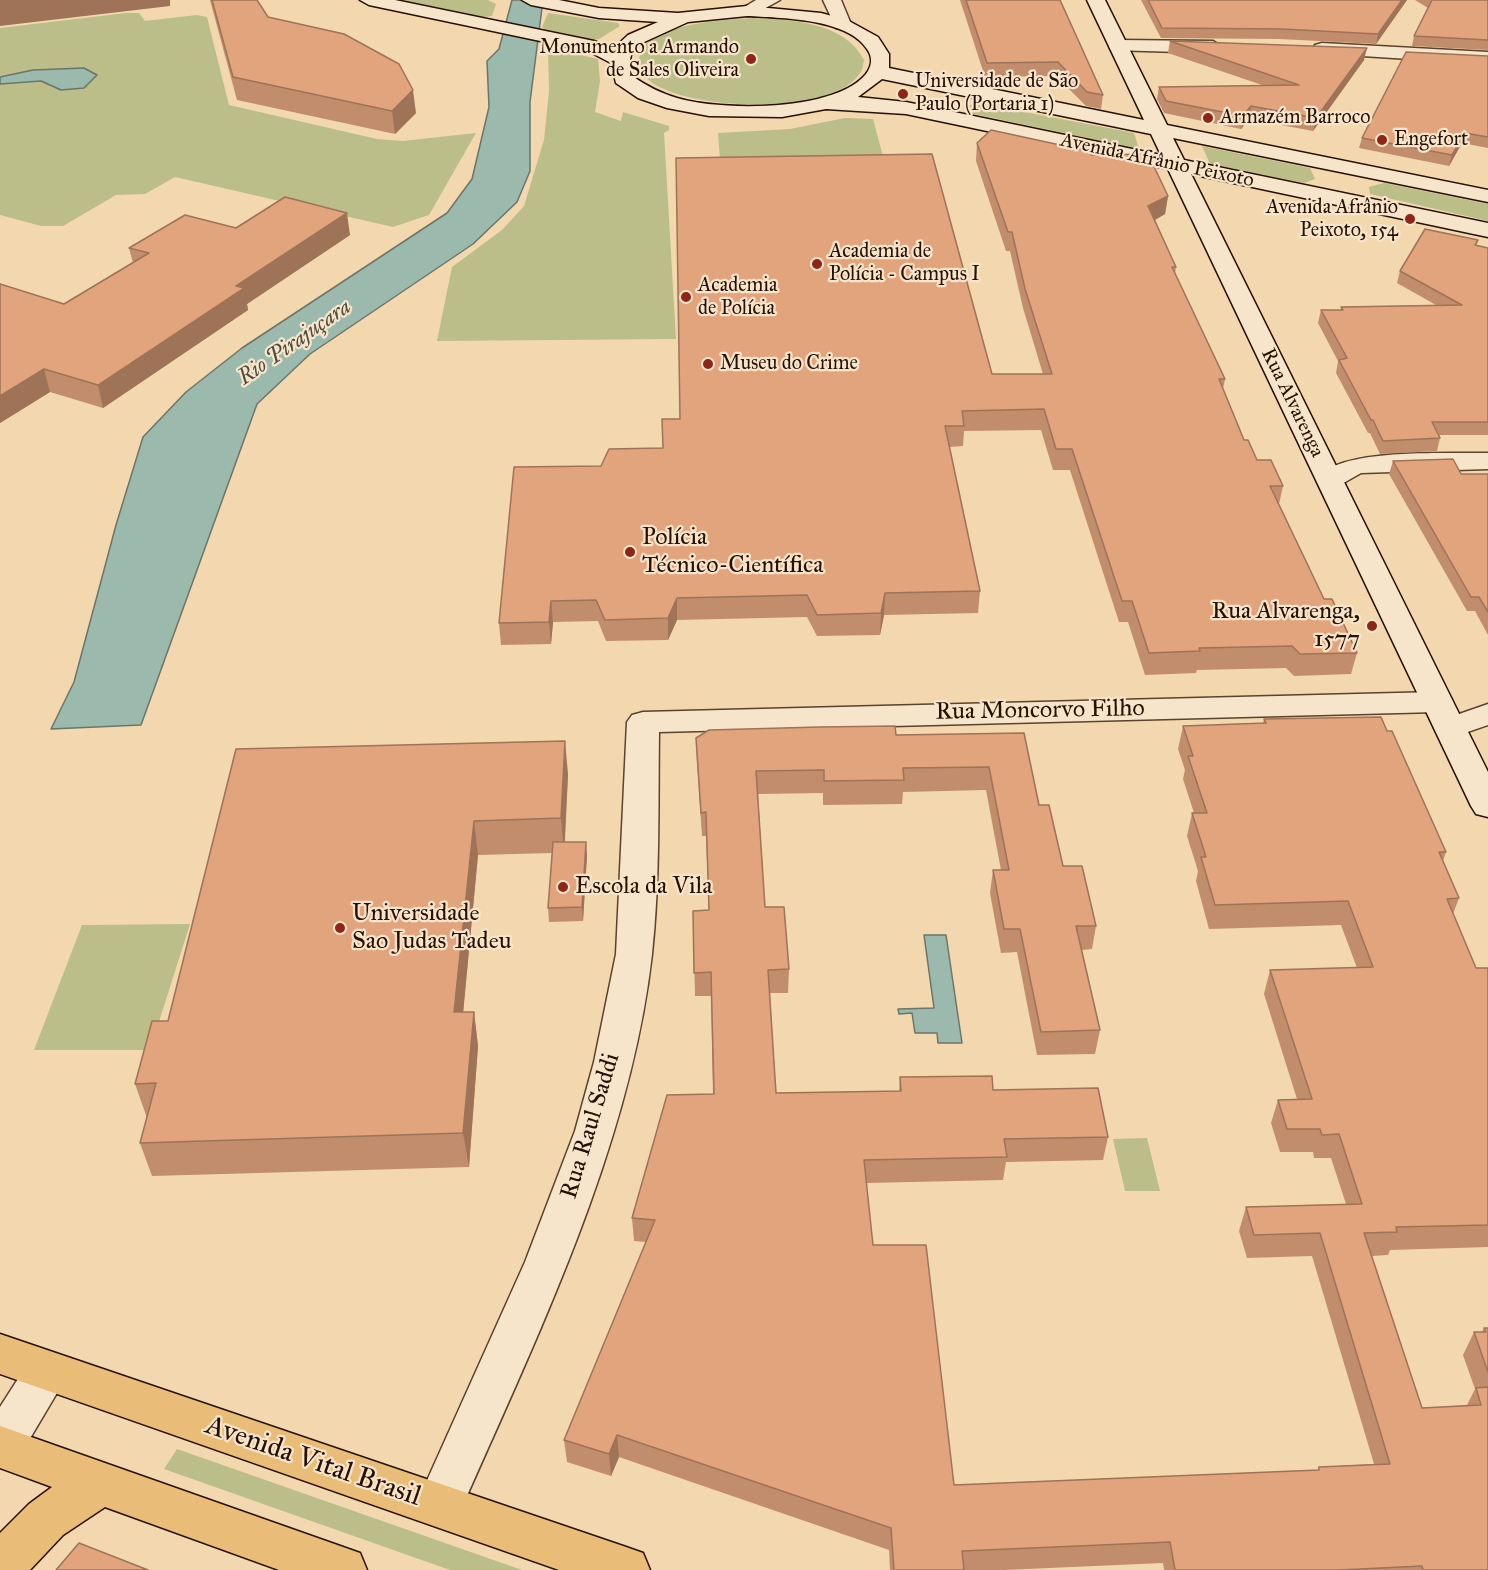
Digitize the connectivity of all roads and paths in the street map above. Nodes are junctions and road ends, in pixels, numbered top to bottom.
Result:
1 (369, 0) edge
2 (531, 0) edge
3 (771, 0) edge
4 (832, 0) edge
5 (1096, 0) edge
6 (747, 11) junction
7 (684, 17) junction
8 (842, 24) junction
9 (1118, 46) junction
10 (1233, 47) edge
11 (1304, 48) edge
12 (1488, 58) edge
13 (620, 60) junction
14 (878, 72) junction
15 (961, 90) junction
16 (825, 103) junction
17 (943, 116) junction
18 (1159, 130) junction
19 (1177, 165) junction
20 (1343, 167) junction
21 (1324, 196) junction
22 (1488, 196) edge
23 (1488, 230) edge
24 (1488, 461) edge
25 (1330, 479) junction
26 (1488, 714) edge
27 (1443, 715) junction
28 (643, 722) joint
29 (1488, 806) edge
30 (0, 1354) edge
31 (48, 1371) junction
32 (0, 1447) edge
33 (102, 1484) junction
34 (439, 1505) junction
35 (2, 1570) edge
36 (343, 1570) edge
37 (626, 1570) edge

1 - 13 main road
2 - 7 main road
3 - 6 main road
4 - 8 main road
5 - 9 main road, Rua Alvarenga
6 - 7 main road
6 - 8 main road
7 - 13 main road
8 - 14 main road
9 - 10 main road
9 - 18 main road, Rua Alvarenga
11 - 12 main road
13 - 16 main road
14 - 15 main road, Avenida Afrânio Peixoto
14 - 16 main road
15 - 17 main road
15 - 18 main road, Avenida Afrânio Peixoto
16 - 17 main road, Avenida Afrânio Peixoto
17 - 19 main road, Avenida Afrânio Peixoto
18 - 19 main road, Rua Alvarenga
18 - 20 main road, Avenida Afrânio Peixoto
19 - 21 main road, Avenida Afrânio Peixoto
19 - 25 main road, Rua Alvarenga
20 - 21 main road
20 - 22 main road, Avenida Afrânio Peixoto
21 - 23 main road, Avenida Afrânio Peixoto
24 - 25 main road
25 - 27 main road, Rua Alvarenga
26 - 27 main road, Rua Moncorvo Filho
27 - 28 main road, Rua Moncorvo Filho
27 - 29 main road, Rua Alvarenga
28 - 34 main road, Rua Raul Saddi
30 - 31 main road, Avenida Vital Brasil
31 - 32 main road
31 - 34 main road, Avenida Vital Brasil
32 - 33 main road
33 - 35 main road
33 - 36 main road
34 - 37 main road, Avenida Vital Brasil

